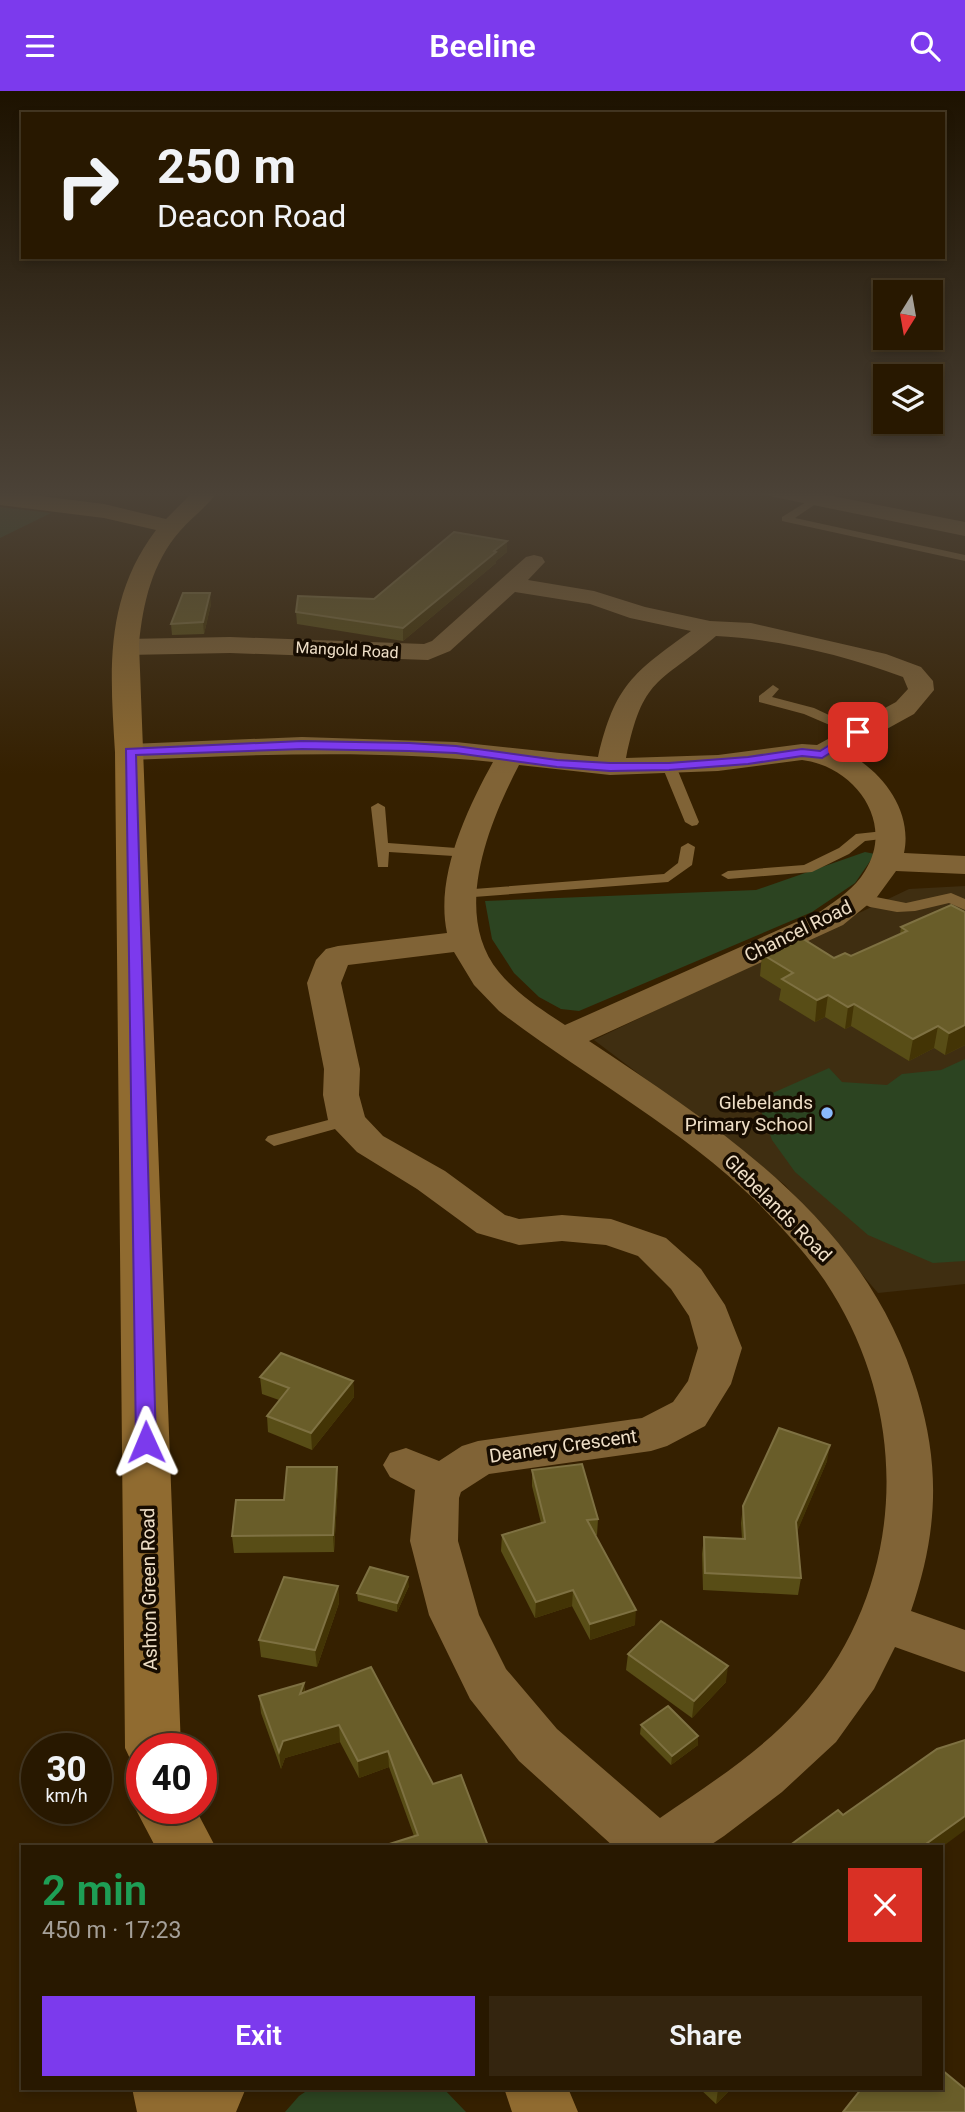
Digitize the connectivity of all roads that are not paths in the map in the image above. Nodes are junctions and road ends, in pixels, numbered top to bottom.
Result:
1 (135, 585) edge
2 (508, 585) edge
3 (517, 585) edge
4 (710, 628) junction
5 (126, 647) junction
6 (773, 689) dead end
7 (858, 732) junction
8 (130, 752) junction
9 (822, 754) junction
10 (509, 758) junction
11 (610, 767) junction
12 (669, 767) junction
13 (378, 807) dead end
14 (692, 822) dead end
15 (383, 847) junction
16 (688, 847) dead end
17 (890, 847) junction
18 (470, 853) junction
19 (383, 864) dead end
20 (965, 865) edge
21 (728, 875) dead end
22 (461, 894) junction
23 (861, 899) junction
24 (965, 905) edge
25 (465, 941) junction
26 (564, 1039) junction
27 (347, 1120) junction
28 (274, 1140) dead end
29 (883, 1622) junction
30 (965, 1651) edge
31 (153, 1733) edge
32 (154, 1824) edge
33 (173, 1824) edge
34 (153, 1845) edge
35 (185, 1845) edge
36 (651, 1845) edge
37 (665, 1845) edge
38 (164, 2090) edge
39 (213, 2090) edge
40 (537, 2090) edge
41 (170, 2112) edge
42 (203, 2112) edge
43 (545, 2112) edge

1 - 5 street, Ashton Green Road
2 - 5 street, Mangold Road
3 - 4 street
4 - 7 street
4 - 11 street
5 - 8 street, Ashton Green Road
6 - 7 lane
7 - 9 street
8 - 10 street
8 - 31 street, Ashton Green Road
9 - 12 street
9 - 17 street
10 - 11 street
10 - 18 street, Glebelands Road
11 - 12 street
12 - 14 lane
13 - 15 lane
15 - 18 lane
15 - 19 lane
16 - 22 lane
17 - 20 street
17 - 21 lane
17 - 23 street, Chancel Road
18 - 22 street, Glebelands Road
22 - 25 street, Glebelands Road
23 - 24 lane
23 - 26 street, Chancel Road
25 - 26 street, Glebelands Road
25 - 27 street
26 - 29 street, Glebelands Road
27 - 28 lane
27 - 36 street, Deanery Crescent
29 - 30 street
29 - 37 street, Glebelands Road
32 - 34 street
33 - 35 street
38 - 41 street
39 - 42 street
40 - 43 street

